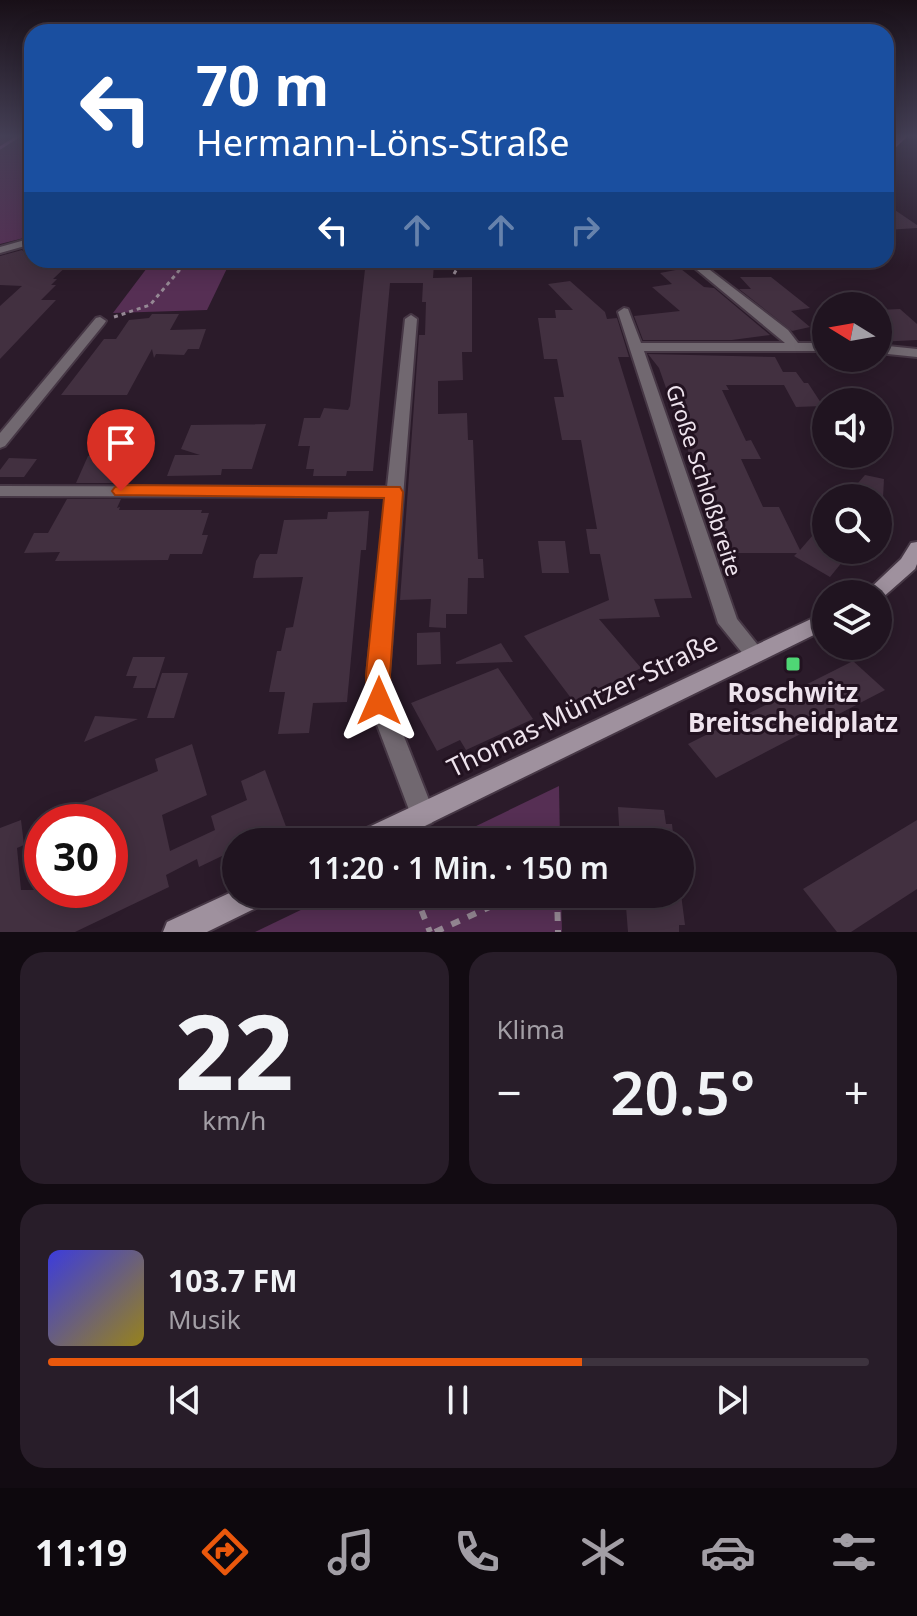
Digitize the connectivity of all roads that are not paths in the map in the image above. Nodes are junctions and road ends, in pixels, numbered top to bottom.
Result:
1 (24, 243) edge
2 (0, 250) edge
3 (700, 268) edge
4 (624, 312) dead end
5 (411, 319) dead end
6 (100, 321) road end
7 (794, 346) junction
8 (636, 347) junction
9 (812, 347) edge
10 (892, 350) edge
11 (917, 353) edge
12 (0, 443) edge
13 (0, 491) edge
14 (394, 492) junction
15 (917, 550) edge
16 (890, 580) edge
17 (812, 627) edge
18 (755, 654) junction
19 (423, 815) junction
20 (395, 828) edge
21 (228, 908) edge
22 (177, 932) edge

1 - 2 street
3 - 7 street
4 - 8 street, Große Schloßbreite
5 - 14 street
6 - 12 street
7 - 8 street
7 - 9 street
8 - 18 street, Große Schloßbreite
10 - 11 street
13 - 14 street
14 - 19 street
15 - 16 main road
17 - 18 main road, Thomas-Müntzer-Straße
18 - 19 main road, Thomas-Müntzer-Straße
19 - 20 main road, Thomas-Müntzer-Straße
21 - 22 main road

